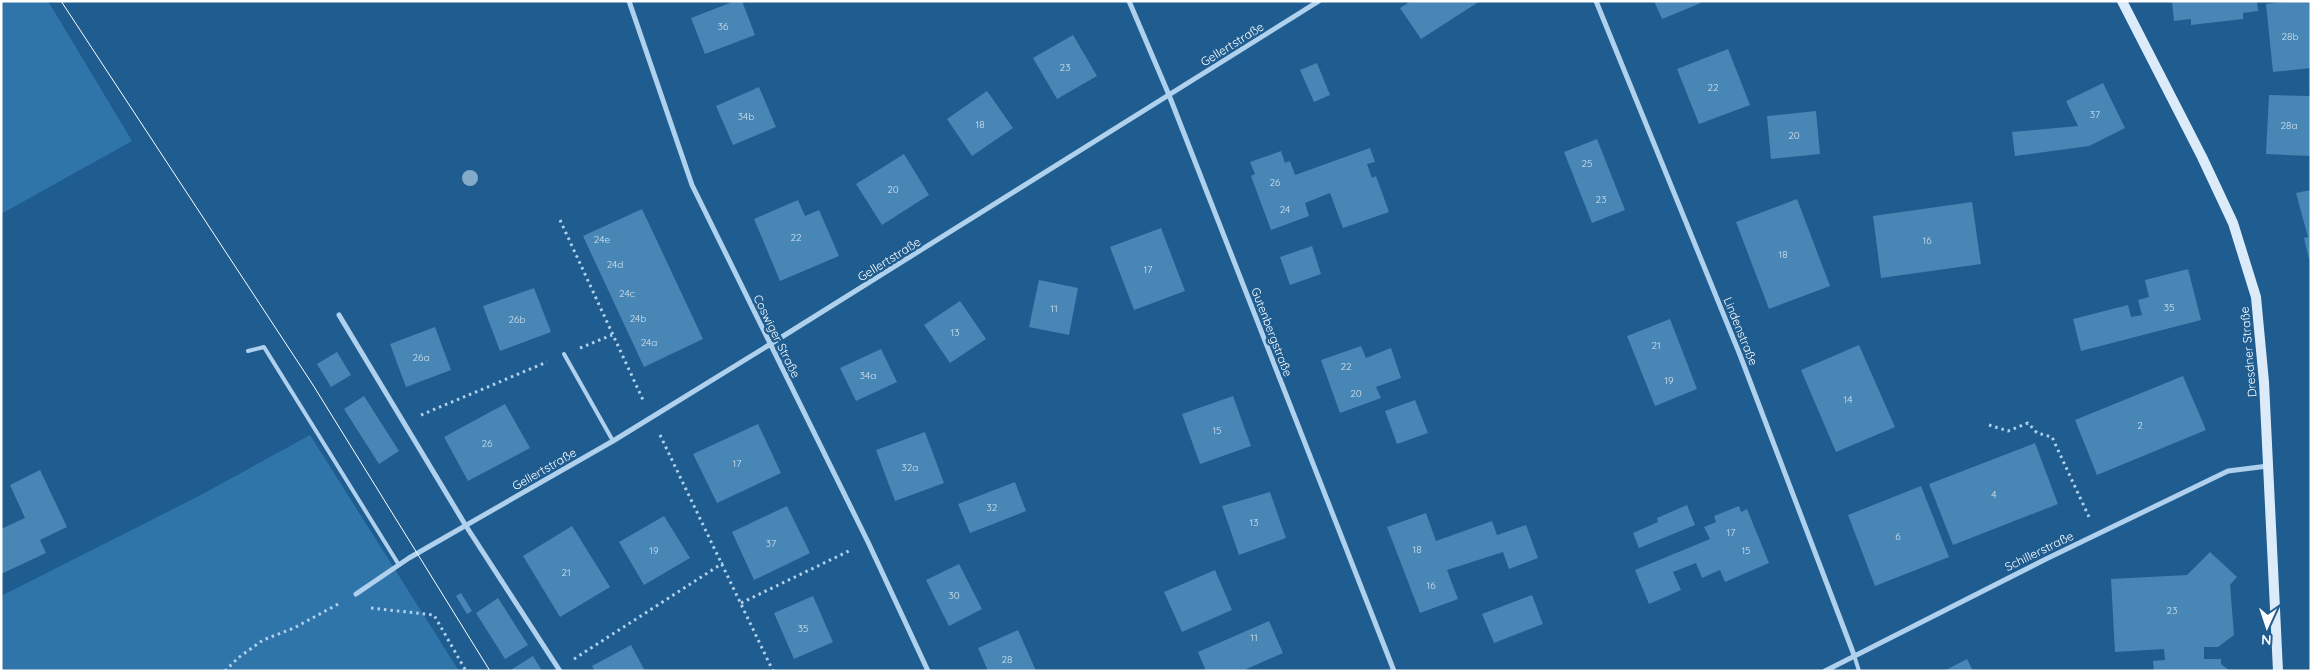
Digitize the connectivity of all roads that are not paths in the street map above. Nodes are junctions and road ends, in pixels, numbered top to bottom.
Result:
1 (629, 1) edge
2 (1128, 1) edge
3 (1319, 1) edge
4 (1596, 1) edge
5 (2122, 1) edge
6 (1169, 95) junction
7 (339, 315) dead end
8 (769, 346) junction
9 (248, 351) dead end
10 (564, 354) road end
11 (613, 441) junction
12 (2268, 466) junction
13 (466, 526) junction
14 (399, 565) junction
15 (356, 594) road end
16 (1854, 655) junction
17 (559, 670) edge
18 (928, 671) edge
19 (1394, 671) edge
20 (1824, 671) edge
21 (1859, 671) edge
22 (2278, 671) edge

1 - 8 street, Coswiger Straße
2 - 6 street, Gutenbergstraße
3 - 6 street, Gellertstraße
4 - 16 street, Lindenstraße
5 - 12 main road, Dresdner Straße
6 - 8 street, Gellertstraße
6 - 19 street, Gutenbergstraße
7 - 13 street
8 - 11 street, Gellertstraße
8 - 18 street, Coswiger Straße
9 - 14 lane
10 - 11 lane
11 - 13 street, Gellertstraße
12 - 16 street, Schillerstraße
12 - 22 main road, Dresdner Straße
13 - 14 street, Gellertstraße
13 - 17 street
14 - 15 street, Gellertstraße
16 - 20 street, Schillerstraße
16 - 21 lane, Lindenstraße

